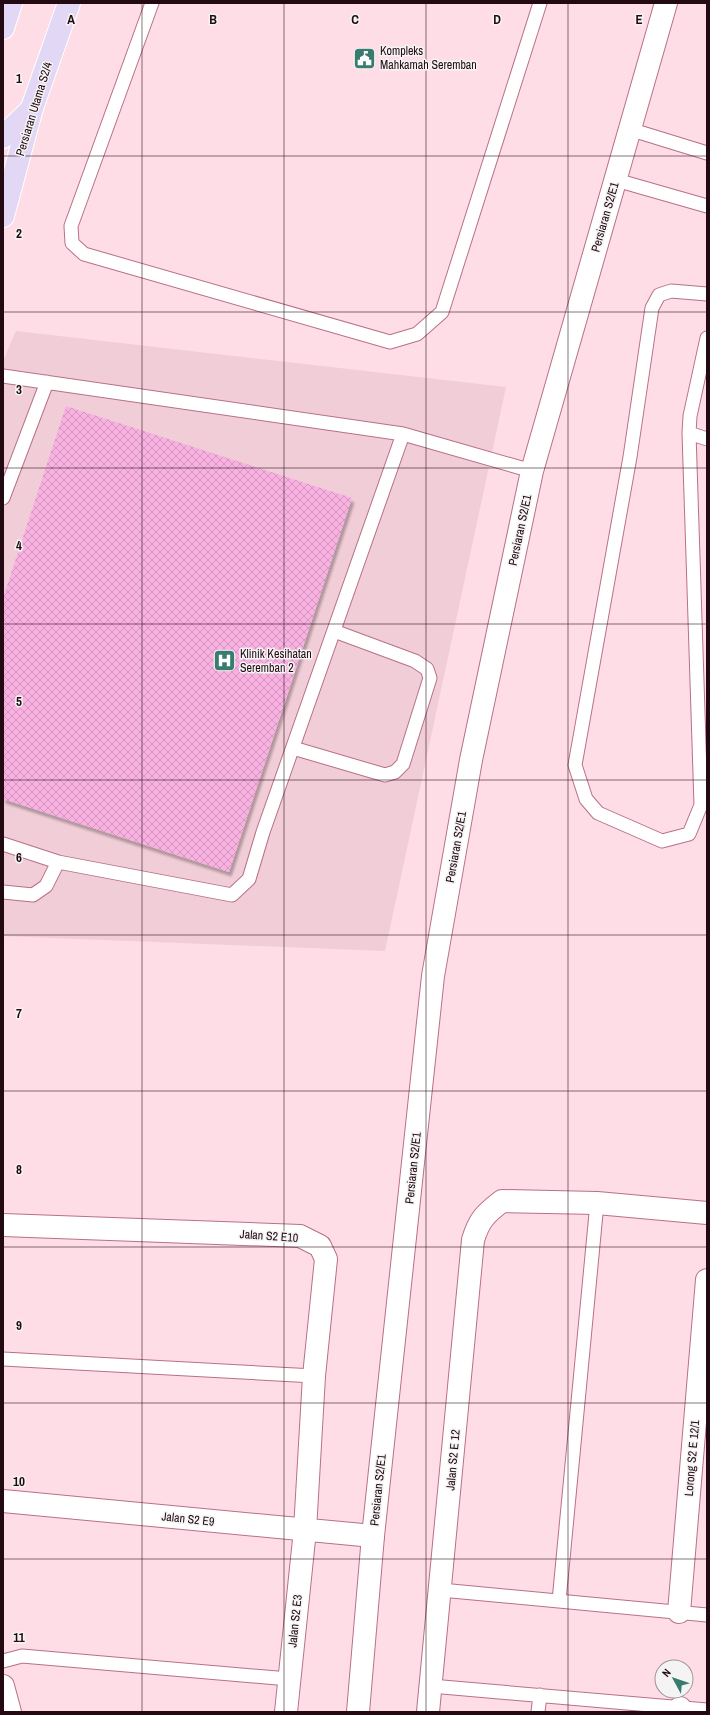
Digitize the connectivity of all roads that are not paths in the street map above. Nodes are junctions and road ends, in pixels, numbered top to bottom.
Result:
1 (11, 3) edge
2 (69, 3) edge
3 (152, 3) edge
4 (540, 3) edge
5 (666, 3) edge
6 (3, 28) edge
7 (32, 108) junction
8 (629, 129) junction
9 (3, 137) edge
10 (707, 153) edge
11 (616, 180) junction
12 (707, 206) edge
13 (3, 216) edge
14 (707, 294) edge
15 (707, 338) edge
16 (3, 376) edge
17 (47, 382) junction
18 (688, 433) junction
19 (403, 434) junction
20 (707, 439) edge
21 (532, 471) junction
22 (3, 498) edge
23 (334, 631) junction
24 (293, 748) junction
25 (3, 844) edge
26 (58, 862) junction
27 (3, 892) edge
28 (597, 1203) junction
29 (707, 1213) edge
30 (3, 1225) edge
31 (707, 1280) edge
32 (3, 1359) edge
33 (314, 1376) junction
34 (3, 1501) edge
35 (306, 1530) junction
36 (373, 1536) junction
37 (441, 1590) junction
38 (559, 1601) junction
39 (679, 1612) junction
40 (707, 1615) edge
41 (3, 1661) edge
42 (289, 1679) junction
43 (3, 1686) edge
44 (431, 1686) junction
45 (540, 1695) junction
46 (680, 1710) edge
47 (707, 1710) edge
48 (10, 1712) edge
49 (286, 1712) edge
50 (358, 1712) edge
51 (428, 1712) edge
52 (538, 1712) edge

1 - 6 main road
2 - 7 main road, Persiaran Utama S2/4
3 - 4 lane
5 - 8 street, Persiaran S2/E1
7 - 9 main road
7 - 13 main road, Persiaran Utama S2/4
8 - 10 lane
8 - 11 street, Persiaran S2/E1
11 - 12 lane
11 - 21 street, Persiaran S2/E1
14 - 18 lane
15 - 18 lane
16 - 17 lane
17 - 19 lane
17 - 22 lane
18 - 20 lane
19 - 21 lane
19 - 23 lane
21 - 36 street, Persiaran S2/E1
23 - 24 lane
23 - 24 lane
24 - 26 lane
25 - 26 lane
26 - 27 lane
28 - 29 street, Jalan S2 E 12
28 - 37 street, Jalan S2 E 12
28 - 38 lane
30 - 33 street, Jalan S2 E10
31 - 39 street, Lorong S2 E 12/1
32 - 33 lane
33 - 35 street, Jalan S2 E10
34 - 35 street, Jalan S2 E9
35 - 36 street, Jalan S2 E9
35 - 42 street, Jalan S2 E3
36 - 50 street, Persiaran S2/E1
37 - 38 lane
37 - 44 street, Jalan S2 E 12
38 - 39 lane
39 - 40 lane
41 - 42 lane
42 - 49 street, Jalan S2 E3
43 - 48 street
44 - 45 lane
44 - 51 street, Jalan S2 E 12
45 - 46 lane
45 - 52 lane
46 - 47 lane

